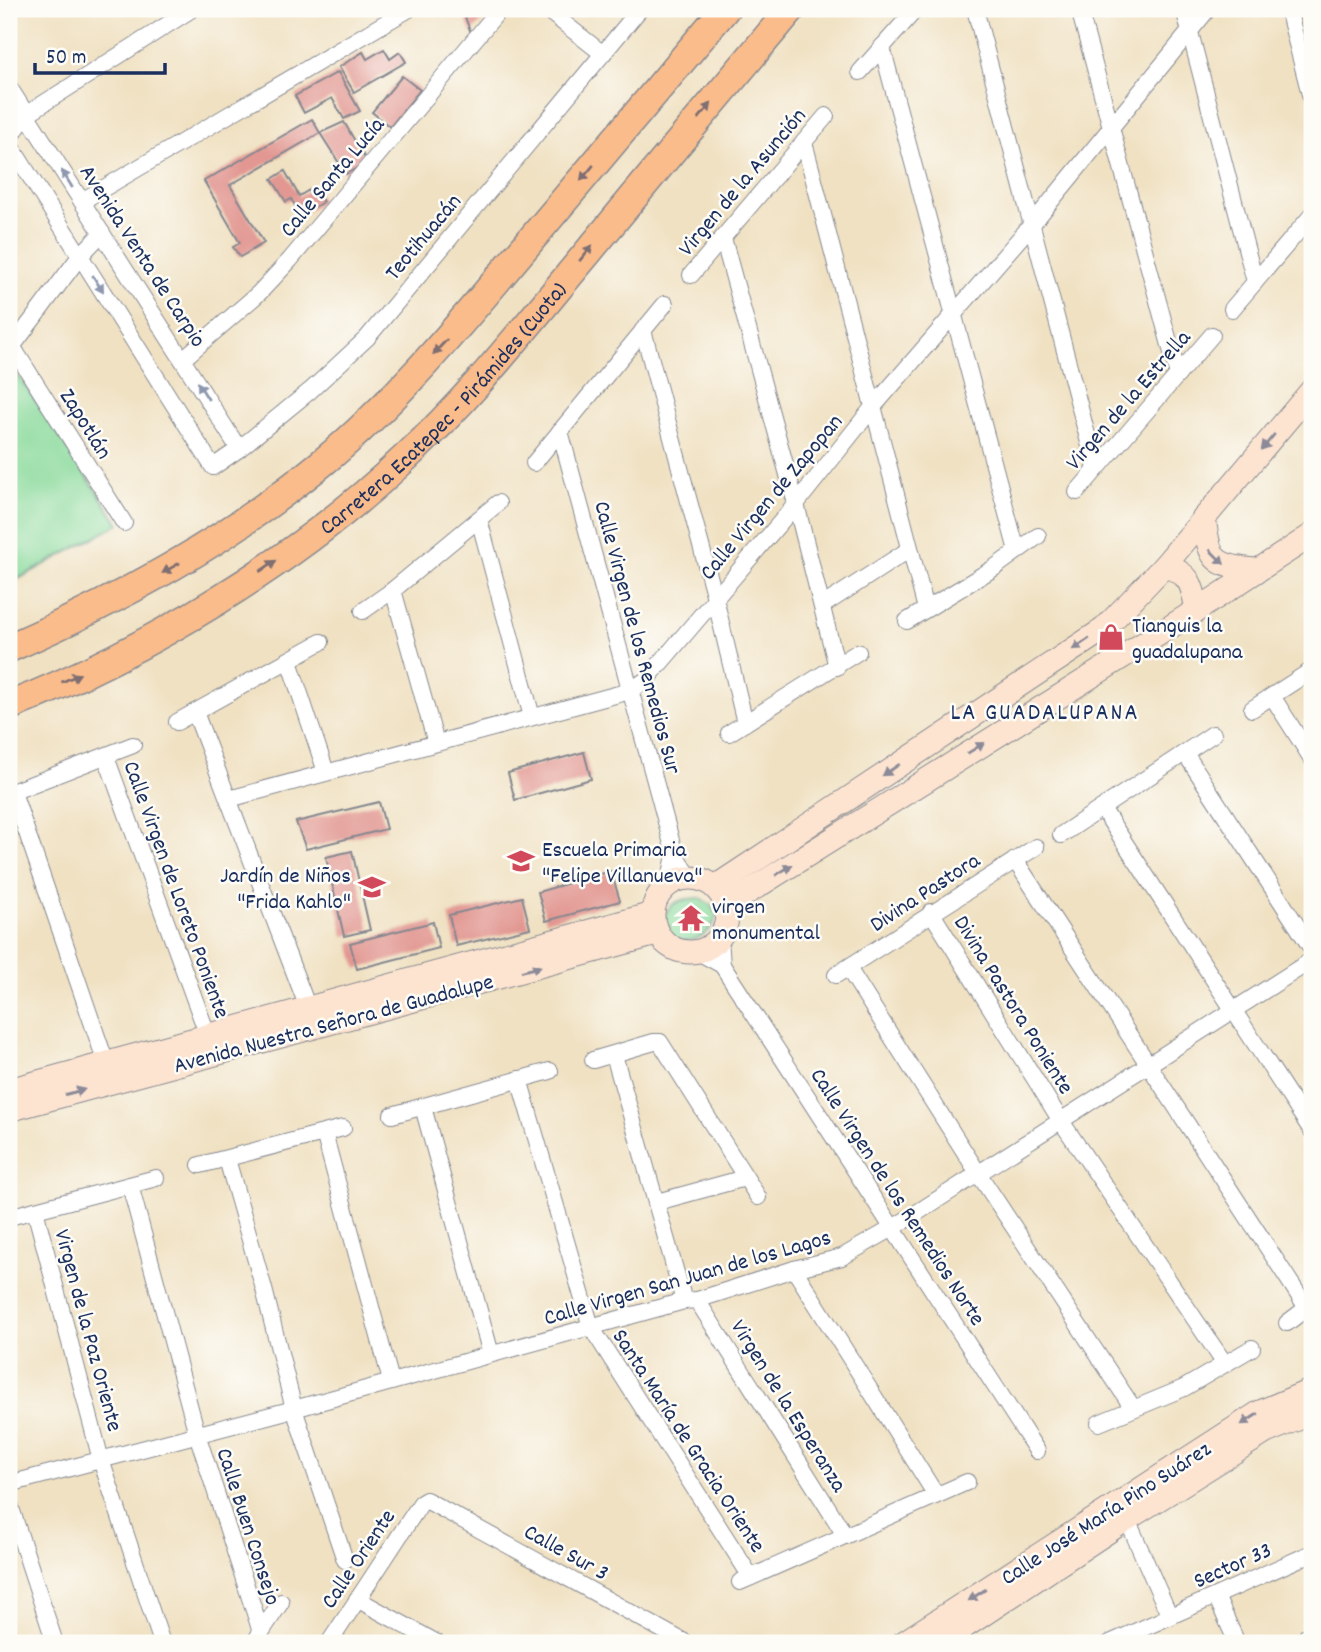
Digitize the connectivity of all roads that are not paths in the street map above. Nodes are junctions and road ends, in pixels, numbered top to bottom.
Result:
1 (192, 9) edge
2 (409, 9) edge
3 (500, 9) edge
4 (546, 9) edge
5 (640, 9) edge
6 (725, 9) edge
7 (791, 9) edge
8 (916, 9) edge
9 (975, 9) edge
10 (1079, 9) edge
11 (1184, 9) edge
12 (1208, 9) edge
13 (1288, 9) edge
14 (1190, 31) junction
15 (882, 47) junction
16 (603, 54) junction
17 (860, 72) dead end
18 (9, 87) edge
19 (1312, 102) edge
20 (27, 114) junction
21 (826, 116) dead end
22 (1111, 125) junction
23 (9, 141) edge
24 (804, 142) junction
25 (82, 201) junction
26 (1312, 215) edge
27 (1033, 223) junction
28 (102, 233) junction
29 (723, 238) junction
30 (80, 256) junction
31 (691, 275) dead end
32 (1255, 282) junction
33 (664, 304) dead end
34 (1232, 309) dead end
35 (953, 314) junction
36 (643, 330) junction
37 (1212, 335) dead end
38 (10, 349) edge
39 (183, 359) junction
40 (1178, 375) junction
41 (1312, 390) edge
42 (873, 407) junction
43 (560, 431) junction
44 (239, 449) junction
45 (534, 463) dead end
46 (1096, 469) junction
47 (1077, 492) dead end
48 (498, 503) dead end
49 (796, 504) junction
50 (1204, 518) junction
51 (479, 519) junction
52 (124, 523) dead end
53 (1312, 535) edge
54 (1038, 536) dead end
55 (910, 549) junction
56 (1017, 551) junction
57 (1164, 566) junction
58 (1256, 570) junction
59 (393, 590) junction
60 (715, 598) junction
61 (822, 606) junction
62 (926, 609) junction
63 (1197, 610) junction
64 (363, 611) dead end
65 (907, 621) dead end
66 (321, 642) dead end
67 (9, 648) edge
68 (858, 653) dead end
69 (289, 661) junction
70 (837, 667) junction
71 (1312, 670) edge
72 (630, 691) junction
73 (1272, 695) junction
74 (9, 706) edge
75 (1252, 709) dead end
76 (195, 712) junction
77 (532, 717) junction
78 (177, 722) dead end
79 (745, 723) junction
80 (729, 733) dead end
81 (1213, 734) dead end
82 (436, 743) junction
83 (133, 746) dead end
84 (1185, 753) junction
85 (106, 757) junction
86 (1312, 759) edge
87 (326, 772) junction
88 (11, 793) edge
89 (229, 799) junction
90 (1102, 808) junction
91 (1061, 835) dead end
92 (1036, 847) dead end
93 (1014, 860) junction
94 (680, 881) junction
95 (720, 897) junction
96 (931, 912) junction
97 (654, 924) junction
98 (720, 938) junction
99 (1312, 949) edge
100 (698, 952) junction
101 (1312, 960) edge
102 (722, 965) junction
103 (308, 1008) junction
104 (1233, 1010) junction
105 (208, 1036) junction
106 (614, 1055) junction
107 (593, 1060) dead end
108 (106, 1063) junction
109 (1147, 1065) junction
110 (550, 1071) dead end
111 (519, 1079) junction
112 (9, 1093) edge
113 (424, 1107) junction
114 (392, 1115) dead end
115 (1061, 1121) junction
116 (343, 1128) dead end
117 (1312, 1131) edge
118 (324, 1133) junction
119 (227, 1159) junction
120 (200, 1165) dead end
121 (978, 1173) junction
122 (156, 1178) dead end
123 (746, 1178) junction
124 (130, 1185) junction
125 (758, 1197) dead end
126 (657, 1202) junction
127 (35, 1210) junction
128 (9, 1217) edge
129 (893, 1228) junction
130 (794, 1269) junction
131 (691, 1300) junction
132 (1310, 1306) edge
133 (1287, 1323) dead end
134 (592, 1327) junction
135 (1252, 1348) dead end
136 (491, 1354) junction
137 (1225, 1364) junction
138 (391, 1381) junction
139 (1312, 1390) edge
140 (1133, 1408) junction
141 (294, 1409) junction
142 (1312, 1413) edge
143 (1099, 1423) dead end
144 (197, 1434) junction
145 (1037, 1451) dead end
146 (101, 1460) junction
147 (967, 1482) dead end
148 (9, 1484) edge
149 (936, 1495) junction
150 (426, 1500) joint
151 (9, 1502) edge
152 (1122, 1512) junction
153 (845, 1535) junction
154 (1312, 1553) edge
155 (345, 1560) dead end
156 (1216, 1596) junction
157 (357, 1599) junction
158 (281, 1602) dead end
159 (1170, 1617) junction
160 (257, 1638) edge
161 (55, 1643) edge
162 (162, 1643) edge
163 (328, 1643) edge
164 (437, 1643) edge
165 (685, 1643) edge
166 (903, 1643) edge
167 (940, 1643) edge
168 (1110, 1643) edge
169 (1237, 1643) edge

1 - 20 street
2 - 25 street
3 - 39 street, Calle Santa Lucía
4 - 16 street
5 - 16 street, Teotihuacán
6 -> 67 highway, Carretera Ecatepec - Pirámides (Cuota)
74 -> 7 highway, Carretera Ecatepec - Pirámides (Cuota)
8 - 15 street
9 - 27 street
10 - 22 street
11 - 14 street
12 - 14 street, Calle Virgen de Zapopan
13 - 19 street
14 - 22 street, Calle Virgen de Zapopan
14 - 32 street
15 - 17 street
15 - 35 street
16 - 44 street, Teotihuacán
18 - 20 street, Avenida Venta de Carpio
20 - 23 street
25 -> 20 street, Avenida Venta de Carpio
21 - 24 street, Virgen de la Asunción
22 - 27 street, Calle Virgen de Zapopan
22 - 40 street
23 - 30 street
24 - 29 street, Virgen de la Asunción
24 - 42 street
25 - 28 street, Avenida Venta de Carpio
26 - 32 street
27 - 35 street, Calle Virgen de Zapopan
27 - 46 street
28 - 30 street
28 - 39 street, Avenida Venta de Carpio
29 - 31 street, Virgen de la Asunción
29 - 49 street
30 - 38 street
30 -> 44 street, Teotihuacán
32 - 34 street
33 - 36 street
35 - 42 street, Calle Virgen de Zapopan
35 - 56 street
36 - 43 street
36 - 60 street
37 - 40 street, Virgen de la Estrella
38 - 52 street, Zapotlán
44 -> 39 street, Avenida Venta de Carpio
40 - 46 street, Virgen de la Estrella
41 -> 50 street
42 - 49 street, Calle Virgen de Zapopan
42 - 55 street
43 - 45 street
43 - 72 street, Calle Virgen de los Remedios Sur
46 - 47 street, Virgen de la Estrella
48 - 51 street
49 - 60 street, Calle Virgen de Zapopan
49 - 61 street
50 - 57 street
50 -> 58 street
51 - 59 street
51 - 77 street
53 - 58 street
54 - 56 street
55 - 61 street
55 - 62 street
56 - 62 street
57 - 63 street
57 -> 95 street
58 - 63 street
59 - 64 street
59 - 82 street
60 - 72 street, Calle Virgen de Zapopan
60 - 79 street
61 - 70 street
62 - 65 street
95 -> 63 street
66 - 69 street
68 - 70 street
69 - 76 street
69 - 87 street
70 - 79 street
71 - 73 street
72 - 77 street, Calle Virgen de Zapopan
72 - 94 street, Calle Virgen de los Remedios Sur
73 - 75 street
73 - 86 street
76 - 78 street
76 - 89 street
77 - 82 street, Calle Virgen de Zapopan
79 - 80 street
81 - 84 street
82 - 87 street, Calle Virgen de Zapopan
83 - 85 street
84 - 90 street
84 - 99 street
85 - 88 street
85 - 105 street, Calle Virgen de Loreto Poniente
87 - 89 street, Calle Virgen de Zapopan
88 - 108 street
89 - 103 street
90 - 91 street
90 - 104 street
92 - 93 street, Divina Pastora
93 - 96 street, Divina Pastora
93 - 109 street
94 - 95 street
94 - 97 street
95 - 98 street
96 - 115 street, Divina Pastora Poniente
96 - 121 street, Divina Pastora
97 - 100 street
97 - 103 street, Avenida Nuestra Señora de Guadalupe
112 -> 97 street, Avenida Nuestra Señora de Guadalupe
98 - 100 street
98 - 102 street, Calle Virgen de los Remedios Norte
100 - 102 street, Calle Virgen de los Remedios Norte
101 - 104 street, Calle Virgen San Juan de los Lagos
102 - 129 street, Calle Virgen de los Remedios Norte
103 - 105 street, Avenida Nuestra Señora de Guadalupe
104 - 109 street, Calle Virgen San Juan de los Lagos
104 - 117 street
105 - 108 street, Avenida Nuestra Señora de Guadalupe
106 - 107 street
106 - 123 street
106 - 126 street, Virgen de la Esperanza
108 - 112 street, Avenida Nuestra Señora de Guadalupe
109 - 115 street, Calle Virgen San Juan de los Lagos
109 - 132 street
110 - 111 street
111 - 113 street
111 - 134 street, Santa María de Gracia Oriente
113 - 114 street
113 - 136 street
115 - 121 street, Calle Virgen San Juan de los Lagos
115 - 137 street, Divina Pastora Poniente
116 - 118 street
118 - 119 street
118 - 138 street
119 - 120 street
119 - 141 street
121 - 129 street, Calle Virgen San Juan de los Lagos
121 - 140 street
122 - 124 street
123 - 125 street
123 - 126 street
124 - 127 street
124 - 144 street, Calle Buen Consejo
126 - 131 street, Virgen de la Esperanza
127 - 128 street
127 - 146 street, Virgen de la Paz Oriente
129 - 130 street, Calle Virgen San Juan de los Lagos
129 - 145 street, Calle Virgen de los Remedios Norte
130 - 131 street, Calle Virgen San Juan de los Lagos
130 - 149 street
131 - 134 street, Calle Virgen San Juan de los Lagos
131 - 153 street, Virgen de la Esperanza
132 - 133 street
134 - 136 street, Calle Virgen San Juan de los Lagos
134 - 153 street, Santa María de Gracia Oriente
135 - 137 street
136 - 138 street, Calle Virgen San Juan de los Lagos
137 - 140 street
138 - 141 street, Calle Virgen San Juan de los Lagos
139 -> 152 street, Calle José María Pino Suárez
140 - 143 street
141 - 144 street, Calle Virgen San Juan de los Lagos
141 - 155 street
142 - 152 street
144 - 146 street, Calle Virgen San Juan de los Lagos
144 - 160 street, Calle Buen Consejo
146 - 148 street, Calle Virgen San Juan de los Lagos
146 - 162 street, Virgen de la Paz Oriente
147 - 149 street
149 - 153 street
150 - 157 street, Calle Oriente
150 - 165 street, Calle Sur 3
151 - 161 street
152 - 159 street
152 -> 166 street, Calle José María Pino Suárez
152 - 167 street
154 - 156 street, Sector 33
156 - 159 street, Sector 33
156 - 169 street
157 - 163 street, Calle Oriente
157 - 164 street
158 - 160 street
159 - 168 street, Sector 33

